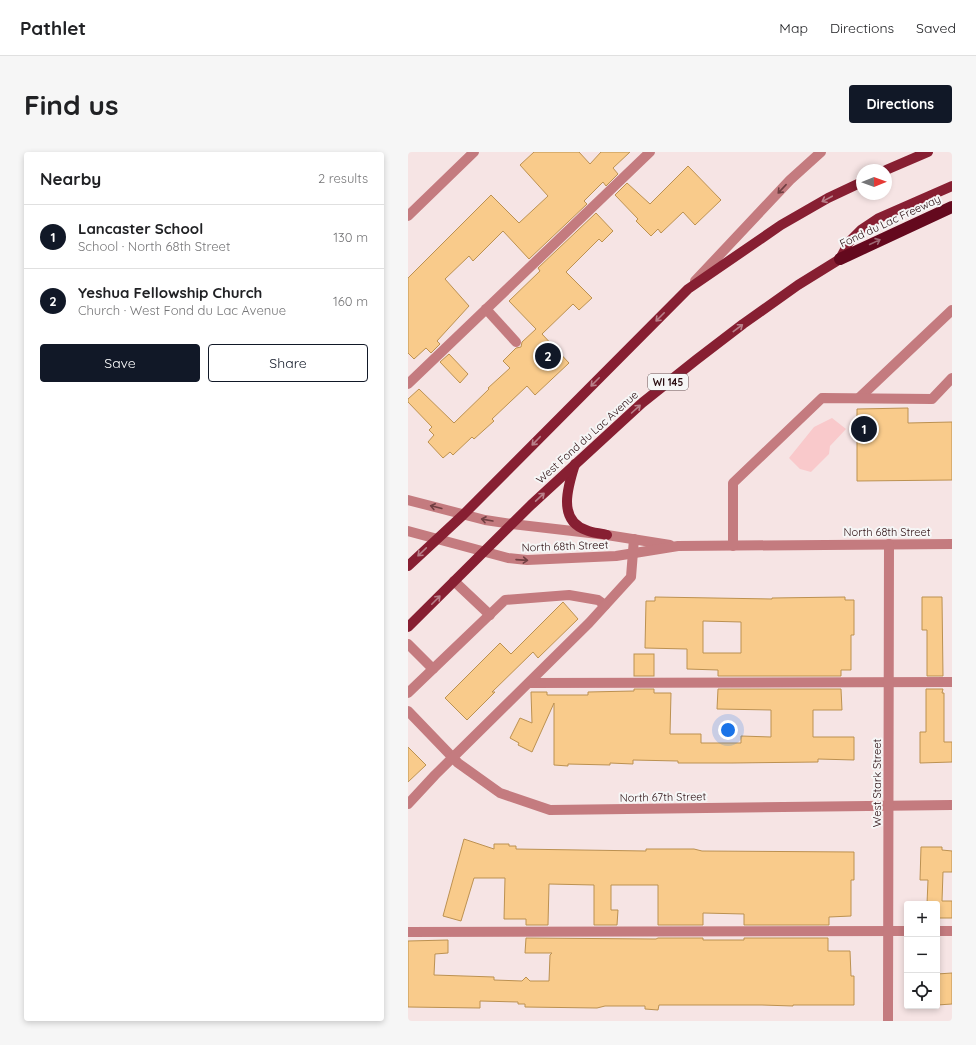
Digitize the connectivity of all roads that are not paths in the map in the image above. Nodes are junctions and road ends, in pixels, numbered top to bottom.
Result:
1 (474, 152) edge
2 (650, 152) edge
3 (820, 152) edge
4 (928, 152) edge
5 (892, 167) edge
6 (856, 185) edge
7 (952, 186) edge
8 (952, 207) edge
9 (408, 216) edge
10 (840, 259) junction
11 (688, 289) junction
12 (486, 310) junction
13 (952, 310) edge
14 (516, 342) dead end
15 (952, 378) edge
16 (408, 384) edge
17 (859, 398) junction
18 (575, 464) junction
19 (408, 500) edge
20 (463, 514) junction
21 (512, 524) junction
22 (408, 531) edge
23 (607, 535) junction
24 (437, 538) junction
25 (634, 539) junction
26 (889, 544) junction
27 (952, 544) edge
28 (678, 546) junction
29 (733, 546) junction
30 (484, 551) junction
31 (633, 554) junction
32 (408, 566) edge
33 (454, 581) junction
34 (605, 605) junction
35 (490, 615) junction
36 (408, 627) edge
37 (408, 644) edge
38 (433, 669) junction
39 (889, 682) junction
40 (952, 682) edge
41 (529, 683) junction
42 (408, 693) edge
43 (408, 711) edge
44 (454, 758) junction
45 (408, 804) edge
46 (889, 805) junction
47 (952, 805) edge
48 (888, 931) junction
49 (904, 931) edge
50 (940, 931) edge
51 (952, 931) edge
52 (408, 932) edge
53 (888, 1021) edge

1 - 9 street
2 - 12 street
3 -> 11 street
4 - 5 main road
6 -> 11 main road
7 - 10 main road
10 -> 8 highway, Fond du Lac Freeway / WI 145
18 -> 10 main road, West Fond du Lac Avenue / WI 145
11 -> 20 main road
12 - 14 street
12 - 16 street
13 - 17 street
15 - 17 street
17 - 29 street
21 -> 18 main road, West Fond du Lac Avenue / WI 145
18 - 23 main road
20 -> 19 street, North 68th Street
21 -> 20 street, North 68th Street
20 - 24 main road
21 - 23 street, North 68th Street
21 - 30 main road, West Fond du Lac Avenue / WI 145
22 - 24 street, North 68th Street
23 - 25 street, North 68th Street
24 - 30 street, North 68th Street
24 -> 32 main road
25 - 28 street, North 68th Street
25 - 31 street
26 - 27 street, North 68th Street
26 - 29 street, North 68th Street
26 - 39 street, West Stark Street
28 - 29 street, North 68th Street
28 - 31 street, North 68th Street
30 -> 31 street, North 68th Street
30 - 33 main road, West Fond du Lac Avenue / WI 145
31 - 34 street
33 - 35 street
36 -> 33 main road, West Fond du Lac Avenue / WI 145
34 - 35 street
34 - 41 street
35 - 38 street
37 - 38 street
38 - 42 street
39 - 40 street
39 - 41 street
39 - 46 street, West Stark Street
41 - 44 street
43 - 44 street, North 67th Street
44 - 45 street
44 - 46 street, North 67th Street
46 - 47 street, North 67th Street
46 - 48 street, West Stark Street
48 - 49 street
48 - 52 street
48 - 53 street, West Stark Street
50 - 51 street

